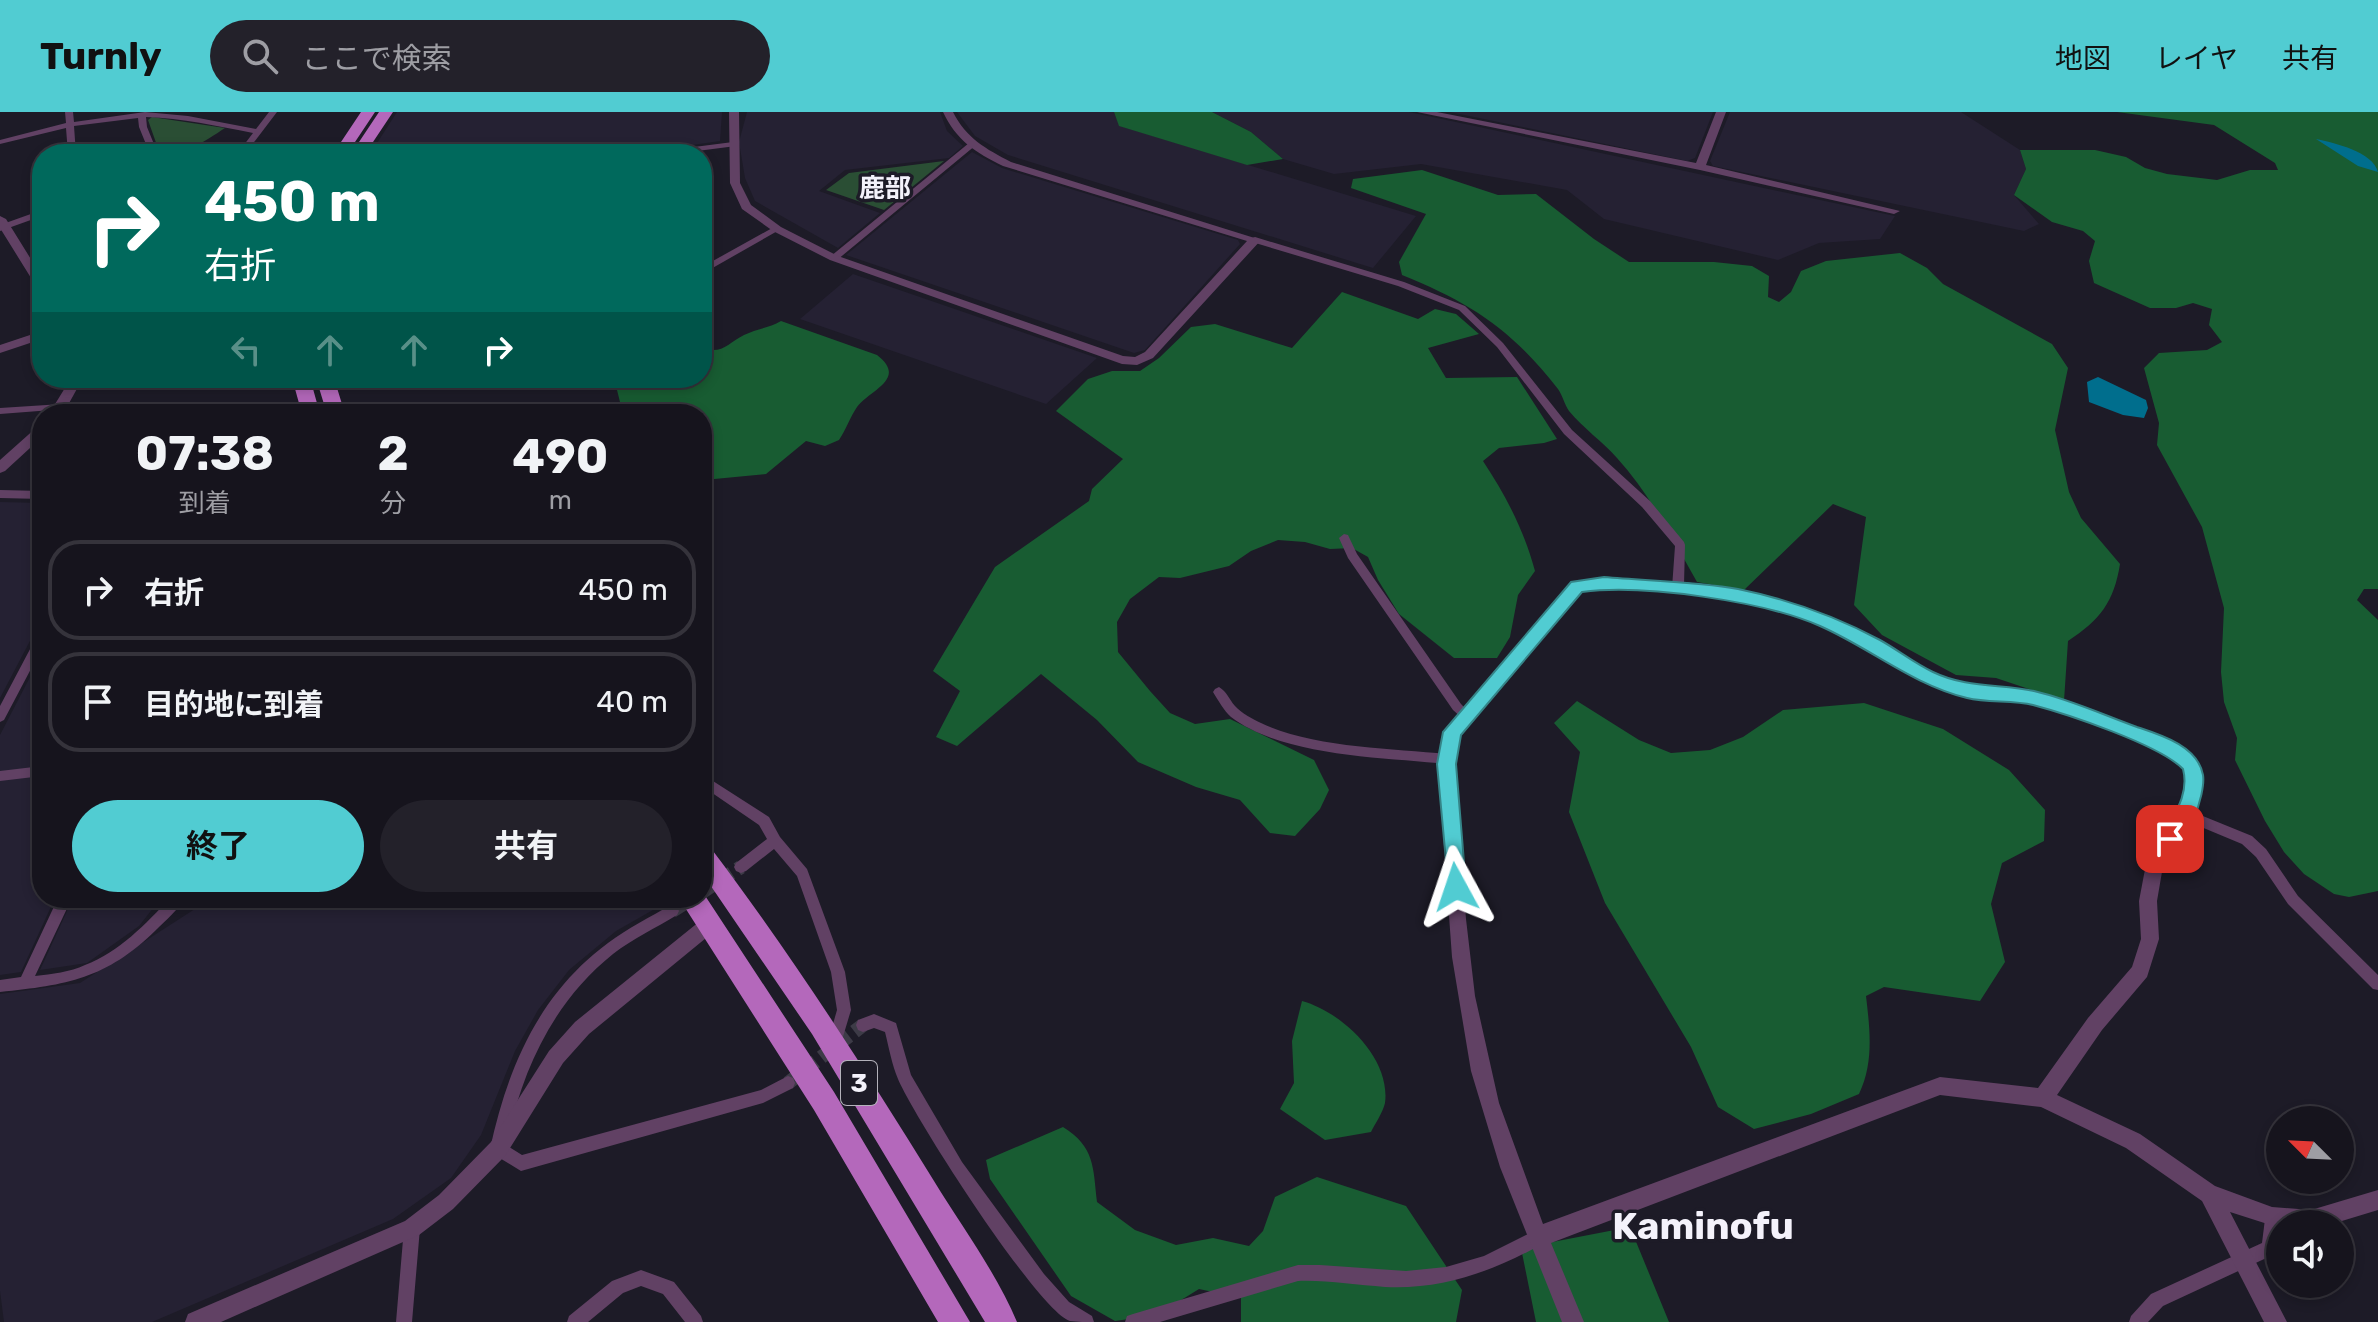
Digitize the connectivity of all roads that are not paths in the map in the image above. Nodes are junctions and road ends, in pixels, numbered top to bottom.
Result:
1 (69, 112) edge
2 (273, 112) edge
3 (368, 112) edge
4 (386, 112) edge
5 (734, 112) edge
6 (948, 112) edge
7 (1422, 112) edge
8 (1721, 112) edge
9 (142, 113) edge
10 (69, 127) junction
11 (257, 131) junction
12 (0, 142) edge
13 (71, 144) edge
14 (151, 144) edge
15 (248, 144) edge
16 (347, 144) edge
17 (365, 144) edge
18 (733, 144) junction
19 (972, 145) junction
20 (712, 147) edge
21 (1700, 167) junction
22 (1894, 211) dead end
23 (32, 216) edge
24 (1, 224) edge
25 (777, 229) junction
26 (1255, 240) junction
27 (834, 258) junction
28 (712, 265) edge
29 (32, 271) edge
30 (32, 338) edge
31 (0, 349) edge
32 (0, 411) edge
33 (32, 411) edge
34 (32, 439) edge
35 (0, 468) edge
36 (0, 494) edge
37 (32, 495) edge
38 (1344, 538) dead end
39 (1678, 588) junction
40 (32, 656) edge
41 (1219, 692) dead end
42 (1467, 716) junction
43 (0, 717) edge
44 (1447, 759) junction
45 (32, 772) edge
46 (0, 776) edge
47 (712, 786) edge
48 (2186, 815) junction
49 (775, 841) junction
50 (712, 867) edge
51 (741, 867) tunnel mouth
52 (60, 908) edge
53 (169, 908) edge
54 (676, 908) tunnel mouth
55 (688, 908) edge
56 (711, 923) junction
57 (25, 983) junction
58 (2378, 984) edge
59 (0, 986) edge
60 (863, 1025) dead end
61 (834, 1045) junction
62 (788, 1083) tunnel mouth
63 (2043, 1098) junction
64 (498, 1149) junction
65 (2209, 1194) junction
66 (2378, 1200) edge
67 (2344, 1210) edge
68 (2266, 1215) edge
69 (412, 1228) junction
70 (1538, 1237) junction
71 (2266, 1249) edge
72 (2245, 1259) junction
73 (196, 1322) edge
74 (404, 1322) edge
75 (575, 1322) edge
76 (695, 1322) edge
77 (955, 1322) edge
78 (1002, 1322) edge
79 (1086, 1322) edge
80 (1133, 1322) edge
81 (1573, 1322) edge
82 (2137, 1322) edge
83 (2276, 1322) edge

1 - 10 street
2 - 11 street
3 - 16 highway
4 - 17 highway
5 - 18 street
6 - 19 street
7 - 21 street
8 - 21 street
9 - 10 street
9 - 11 street
9 - 14 street
10 - 12 street
10 - 13 street
11 - 15 street
18 - 20 street
18 - 25 street
19 - 26 street
19 - 27 street
21 - 22 street
23 - 24 street
24 - 29 street
25 - 27 street
25 - 28 street
26 - 27 street
26 - 39 street
30 - 31 street
32 - 33 street
34 - 35 street
36 - 37 street
38 - 42 street
39 - 42 street
39 - 48 street
40 - 43 street
41 - 44 street
42 - 44 street
44 - 70 street
45 - 46 street
47 - 49 street
48 - 58 street
48 - 63 street
49 - 51 street
49 - 61 street
50 - 61 highway, 3
52 - 57 street
53 - 57 street
54 - 64 street
55 - 56 highway, 3
56 - 64 street
56 - 77 highway, 3
57 - 59 street
60 - 79 street
61 - 78 highway, 3
62 - 64 street
63 - 65 street
63 - 70 street
64 - 69 street
65 - 68 street
65 - 72 street
66 - 67 street
69 - 73 street
69 - 74 street
70 - 80 street
70 - 81 street
71 - 72 street
72 - 82 street
72 - 83 street
75 - 76 street

